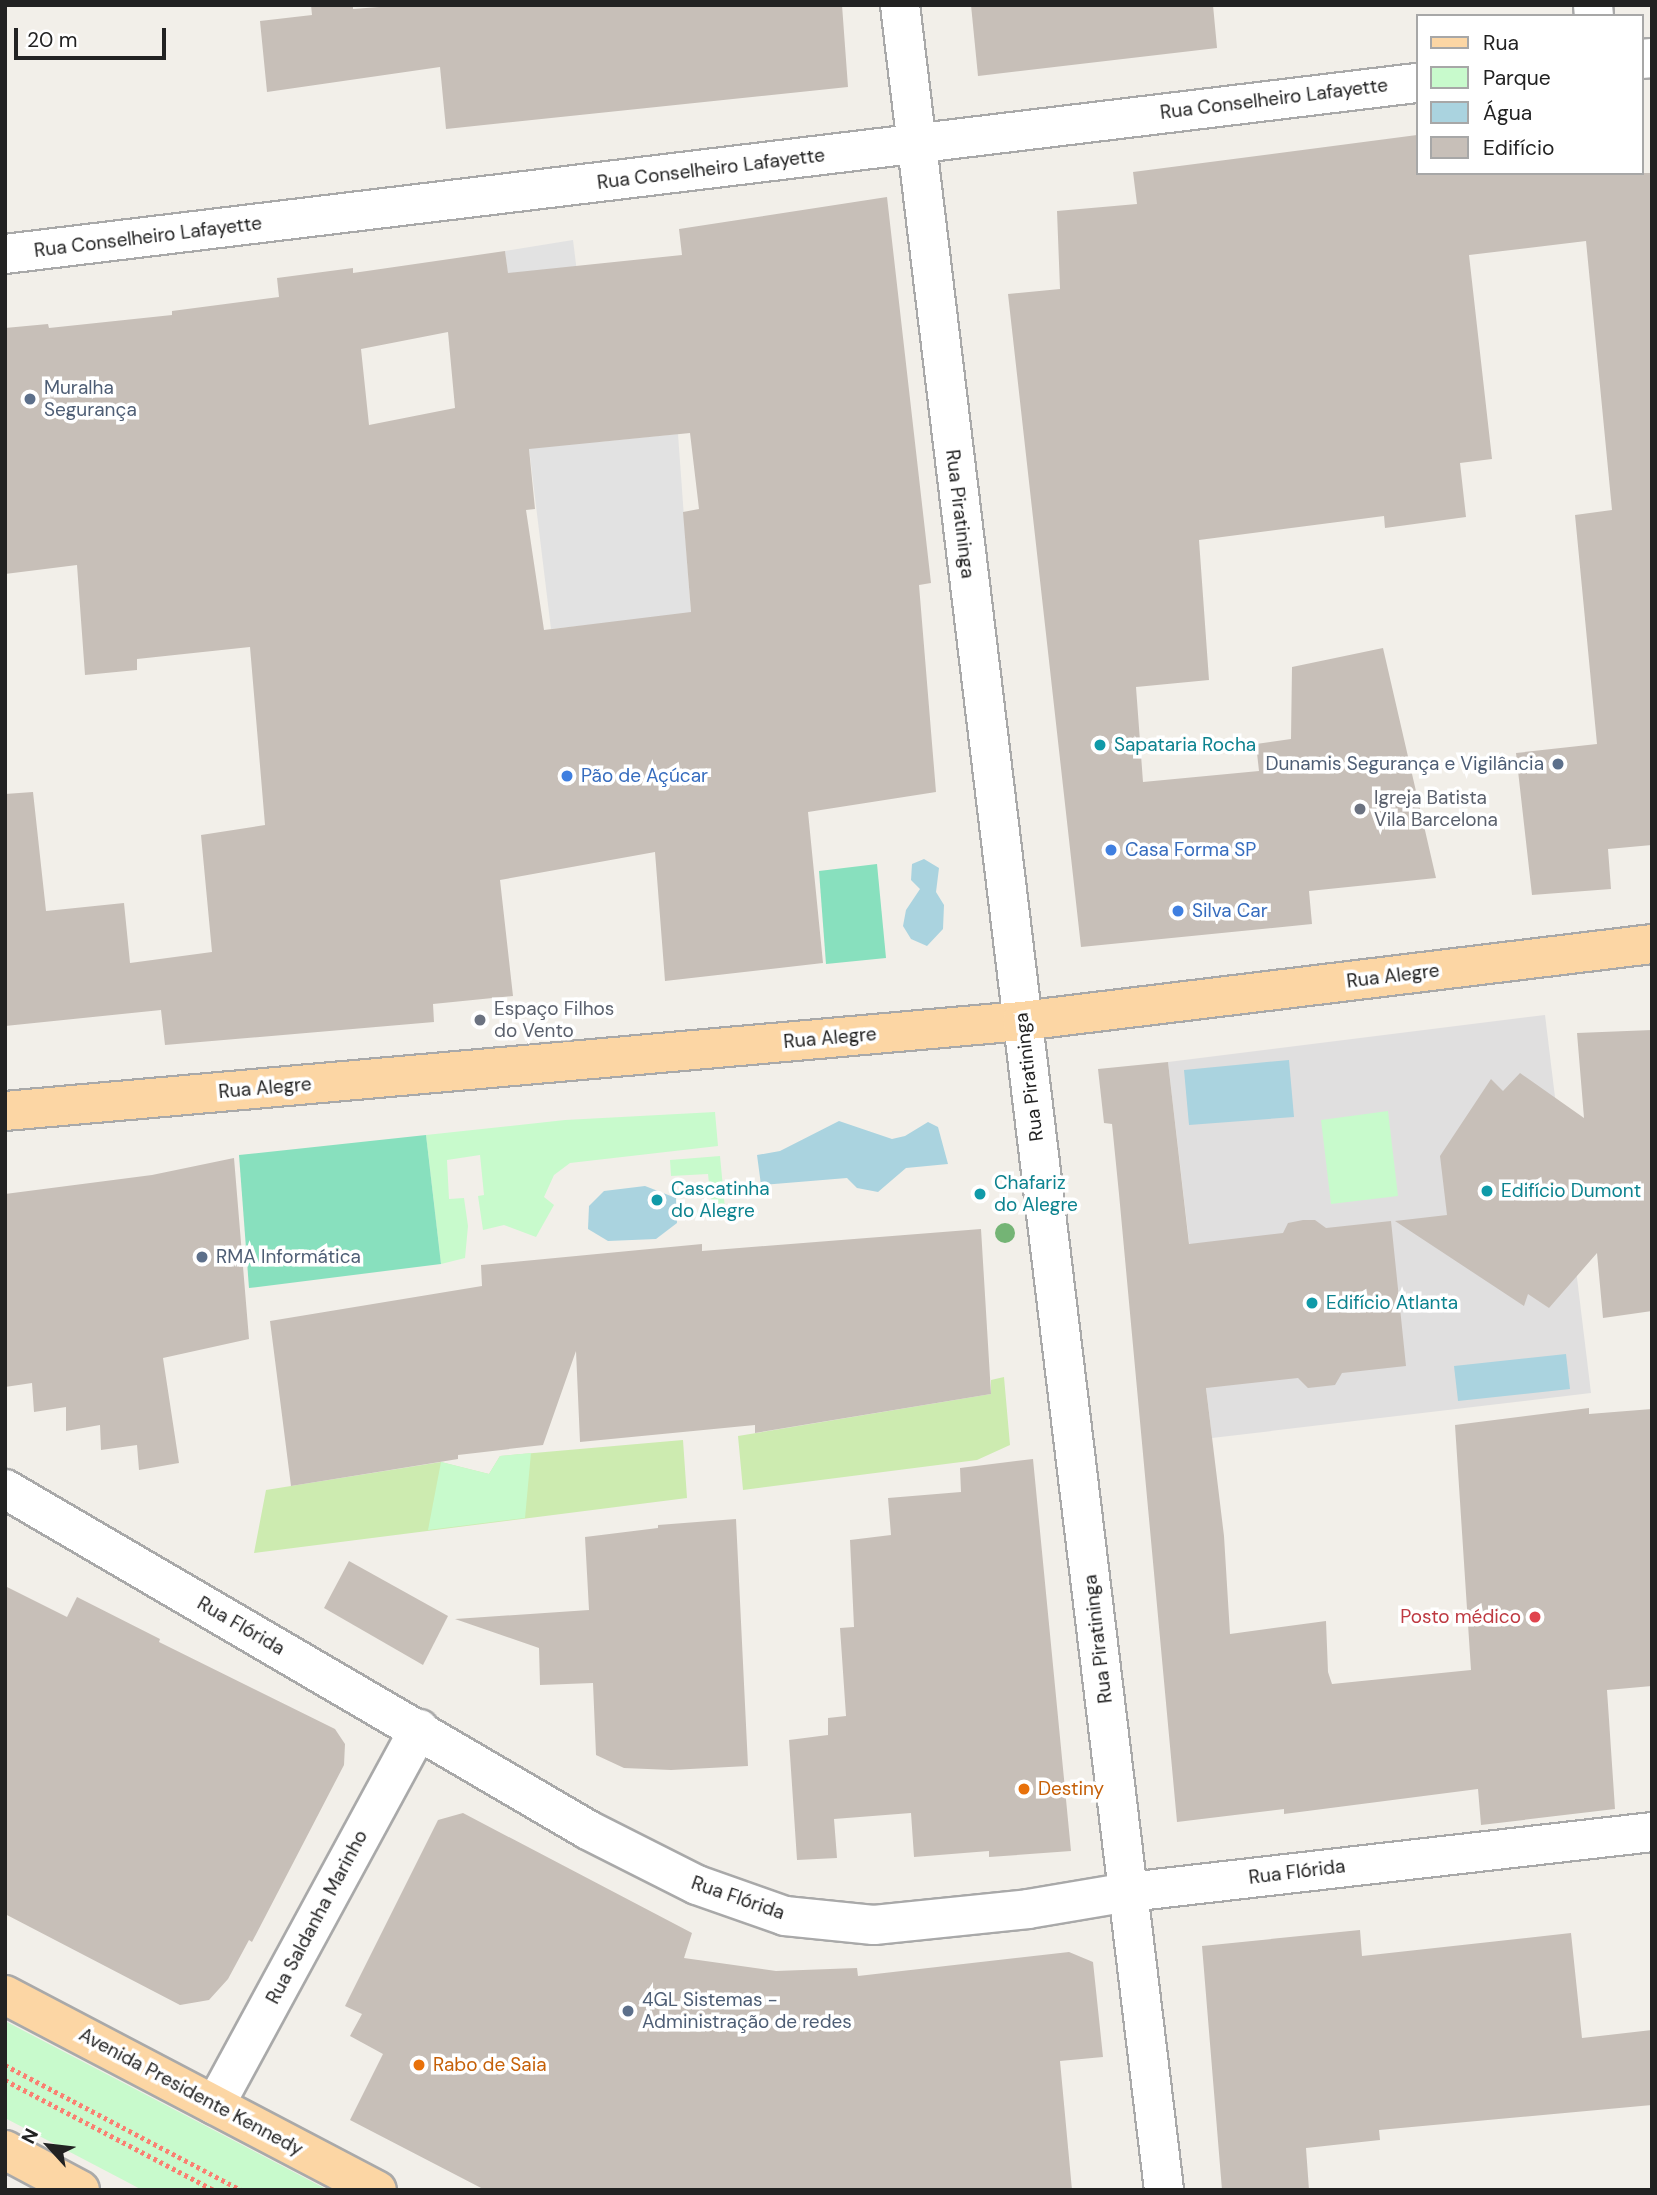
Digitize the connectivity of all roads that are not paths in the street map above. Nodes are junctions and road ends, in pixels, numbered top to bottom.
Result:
1 (900, 5) edge
2 (1416, 83) edge
3 (914, 144) junction
4 (5, 254) edge
5 (1652, 944) edge
6 (1022, 1021) junction
7 (5, 1111) edge
8 (5, 1489) edge
9 (419, 1729) junction
10 (1652, 1832) edge
11 (1129, 1892) junction
12 (5, 1995) edge
13 (215, 2105) junction
14 (5, 2150) edge
15 (80, 2190) edge
16 (377, 2190) edge
17 (1164, 2190) edge

1 - 3 street, Rua Piratininga
2 - 3 street, Rua Conselheiro Lafayette
3 - 4 street, Rua Conselheiro Lafayette
3 - 6 street, Rua Piratininga
5 - 6 main road, Rua Alegre
6 - 7 main road, Rua Alegre
6 - 11 street, Rua Piratininga
8 - 9 street, Rua Flórida
9 - 11 street, Rua Flórida
9 - 13 street, Rua Saldanha Marinho
10 - 11 street, Rua Flórida
11 - 17 street, Rua Piratininga
12 - 13 main road, Avenida Presidente Kennedy
13 - 16 main road, Avenida Presidente Kennedy
14 - 15 main road

